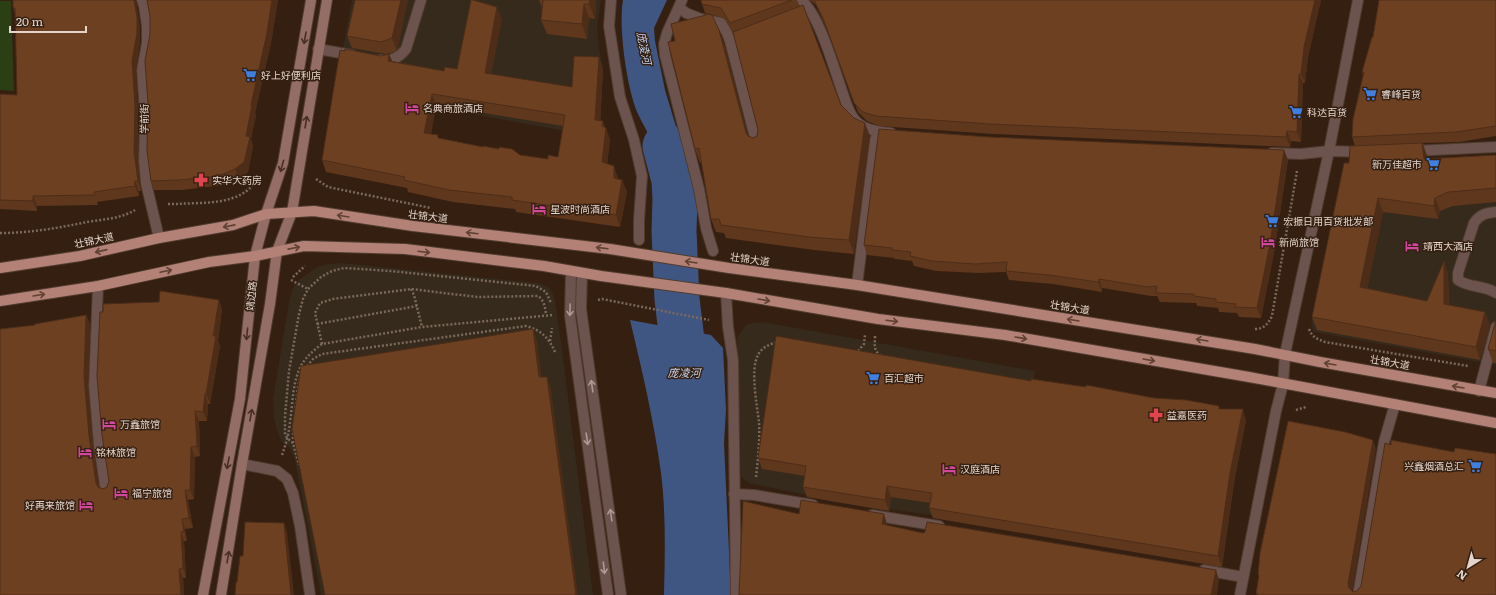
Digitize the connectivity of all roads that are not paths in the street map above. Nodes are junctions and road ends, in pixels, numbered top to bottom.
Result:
1 (142, 0) edge
2 (312, 0) edge
3 (327, 0) edge
4 (421, 0) edge
5 (611, 0) edge
6 (801, 0) edge
7 (1358, 0) edge
8 (680, 3) edge
9 (811, 10) junction
10 (800, 15) edge
11 (318, 49) junction
12 (878, 132) junction
13 (902, 134) edge
14 (757, 145) edge
15 (1496, 147) edge
16 (1329, 151) junction
17 (1401, 151) edge
18 (1262, 152) edge
19 (1370, 152) edge
20 (292, 212) junction
21 (1496, 212) edge
22 (266, 214) junction
23 (159, 238) junction
24 (639, 240) dead end
25 (277, 251) junction
26 (713, 251) dead end
27 (255, 256) junction
28 (0, 268) edge
29 (571, 271) junction
30 (582, 273) junction
31 (98, 286) junction
32 (857, 286) junction
33 (726, 293) junction
34 (1496, 293) edge
35 (0, 301) edge
36 (1496, 327) edge
37 (1286, 354) junction
38 (1283, 384) junction
39 (1480, 391) junction
40 (1496, 393) edge
41 (1395, 404) junction
42 (1496, 423) edge
43 (242, 464) junction
44 (106, 492) edge
45 (734, 494) junction
46 (824, 507) edge
47 (863, 513) edge
48 (949, 528) edge
49 (1198, 570) edge
50 (1243, 577) junction
51 (203, 595) edge
52 (221, 595) edge
53 (310, 595) edge
54 (608, 595) edge
55 (621, 595) edge
56 (736, 595) edge
57 (1240, 595) edge
58 (1358, 595) edge

1 - 23 street, 学前街
2 -> 22 main road, 靖边路
3 - 11 main road, 靖边路
4 - 11 street
5 - 24 street
6 - 9 street
7 - 16 street
8 - 14 street
8 - 26 street
9 - 10 street
9 - 12 street
20 -> 11 main road, 靖边路
12 - 13 street
12 - 32 street
15 - 17 street
16 - 18 street
16 - 19 street
16 - 37 street
20 - 22 main road, 壮锦大道
20 - 25 main road, 靖边路
32 -> 20 main road, 壮锦大道
21 - 34 street
22 -> 23 main road, 壮锦大道
22 - 27 main road, 靖边路
23 -> 28 main road, 壮锦大道
25 - 27 main road
25 -> 29 main road
43 -> 25 main road, 靖边路
31 -> 27 main road
27 -> 51 main road, 靖边路
29 - 30 main road
29 -> 54 street
30 - 33 main road
55 -> 30 street
35 -> 31 main road
31 - 44 street
37 -> 32 main road, 壮锦大道
33 -> 38 main road
33 - 45 street
36 - 39 street
37 - 38 street
39 -> 37 main road, 壮锦大道
38 - 41 main road
38 - 50 street
39 - 40 main road, 壮锦大道
41 - 42 main road
41 - 58 street
52 -> 43 main road, 靖边路
43 - 53 street
45 - 46 street
45 - 56 street
47 - 48 street
49 - 50 street
50 - 57 street

